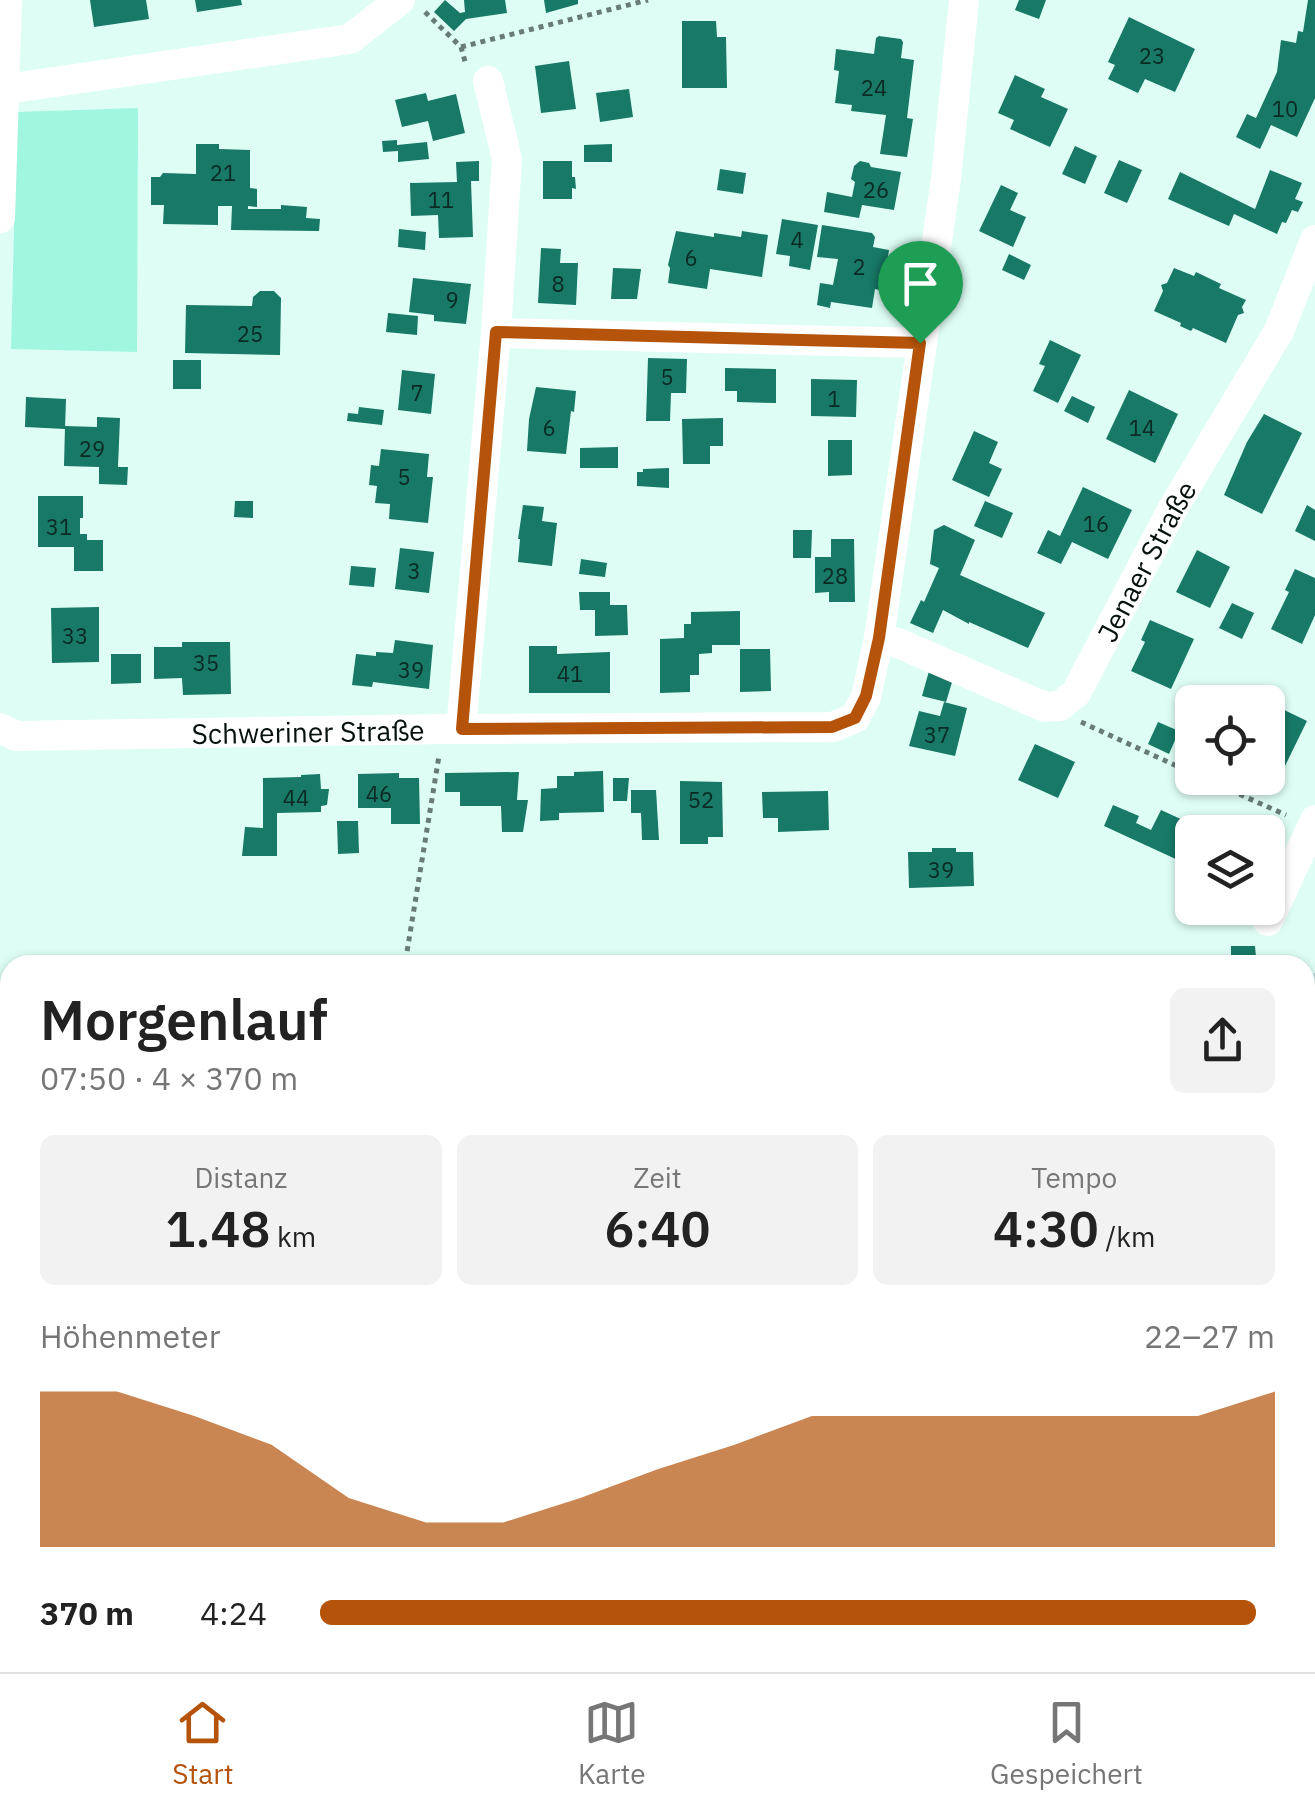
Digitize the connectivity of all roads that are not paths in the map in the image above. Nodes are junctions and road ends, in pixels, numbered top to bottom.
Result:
1 (7, 0) edge
2 (964, 0) edge
3 (412, 6) edge
4 (488, 81) dead end
5 (2, 90) edge
6 (0, 218) edge
7 (1315, 240) edge
8 (496, 332) junction
9 (920, 343) junction
10 (879, 638) junction
11 (0, 728) edge
12 (453, 729) junction
13 (1313, 824) edge
14 (1285, 884) edge

1 - 5 street
2 - 9 street
3 - 5 street
4 - 8 street
5 - 6 street
7 - 10 street, Jenaer Straße
8 - 9 street
8 - 12 street
9 - 10 street
10 - 12 street, Schweriner Straße
11 - 12 street, Schweriner Straße
13 - 14 street

